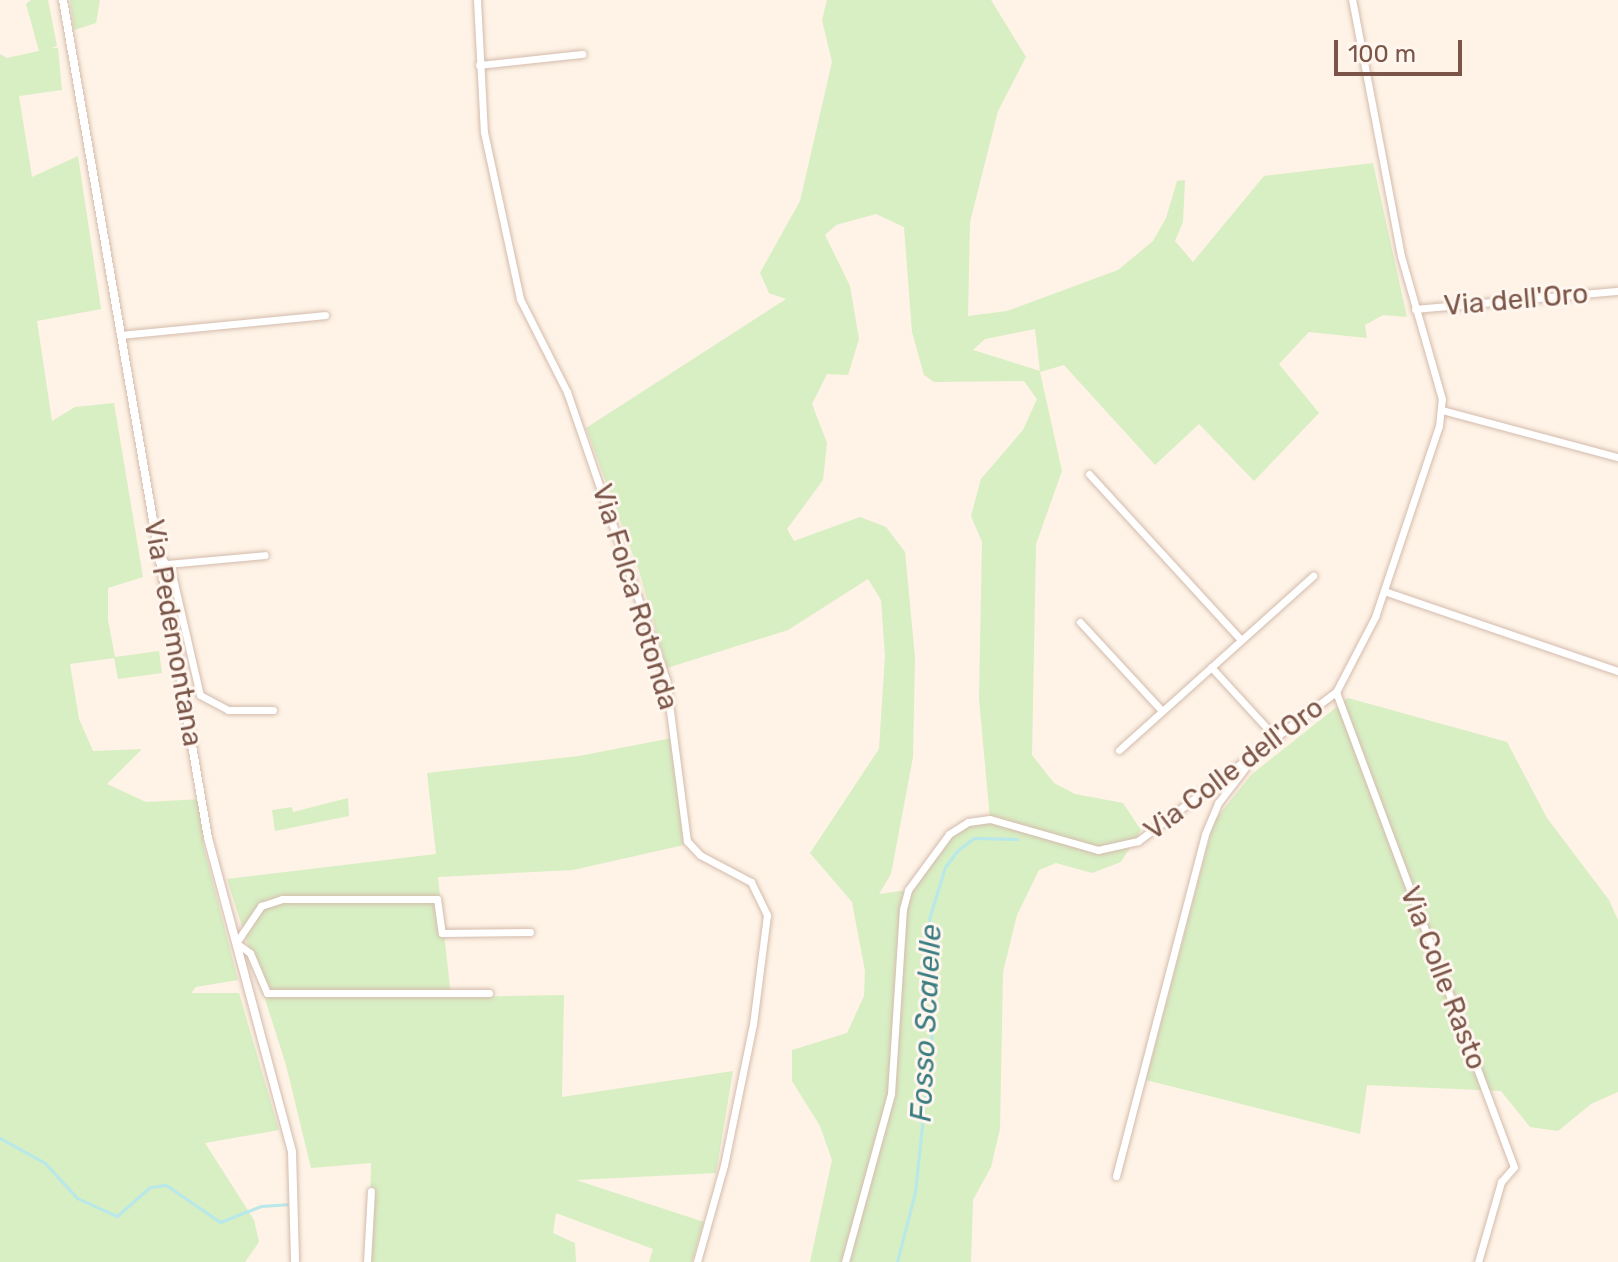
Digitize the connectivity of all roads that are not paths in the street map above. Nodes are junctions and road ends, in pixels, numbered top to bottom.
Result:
1 (63, 0) edge
2 (477, 0) edge
3 (1352, 0) edge
4 (582, 54) dead end
5 (479, 65) junction
6 (1618, 291) edge
7 (1415, 309) junction
8 (325, 315) dead end
9 (121, 335) junction
10 (1442, 410) junction
11 (1618, 457) edge
12 (1089, 474) dead end
13 (159, 553) junction
14 (265, 555) dead end
15 (167, 564) junction
16 (1313, 576) dead end
17 (1384, 591) junction
18 (1080, 622) dead end
19 (1241, 640) junction
20 (1211, 667) junction
21 (1618, 671) edge
22 (1336, 692) junction
23 (273, 710) dead end
24 (1162, 711) junction
25 (1277, 739) junction
26 (1119, 750) dead end
27 (1261, 752) junction
28 (530, 932) dead end
29 (236, 943) junction
30 (489, 993) dead end
31 (1116, 1176) dead end
32 (371, 1191) dead end
33 (295, 1262) edge
34 (367, 1262) edge
35 (697, 1262) edge
36 (845, 1262) edge
37 (1478, 1262) edge

1 - 9 street, Via Pedemontana
2 - 5 street, Via Folca Rotonda
3 - 7 street
4 - 5 street
5 - 35 street, Via Folca Rotonda
6 - 7 street, Via dell'Oro
7 - 10 street
8 - 9 street
9 - 13 street, Via Pedemontana
10 - 11 street
10 - 17 street, Via Colle dell'Oro
12 - 19 street
13 - 15 street
13 - 29 street, Via Pedemontana
14 - 15 street
15 - 23 street
16 - 19 street
17 - 21 street
17 - 22 street, Via Colle dell'Oro
18 - 24 street
19 - 20 street
20 - 24 street
20 - 25 street
22 - 25 street, Via Colle dell'Oro
22 - 37 street, Via Colle Rasto
24 - 26 street
25 - 27 street, Via Colle dell'Oro
27 - 31 street
27 - 36 street, Via Colle dell'Oro
28 - 29 street
29 - 30 street
29 - 33 street, Via Pedemontana
32 - 34 street

